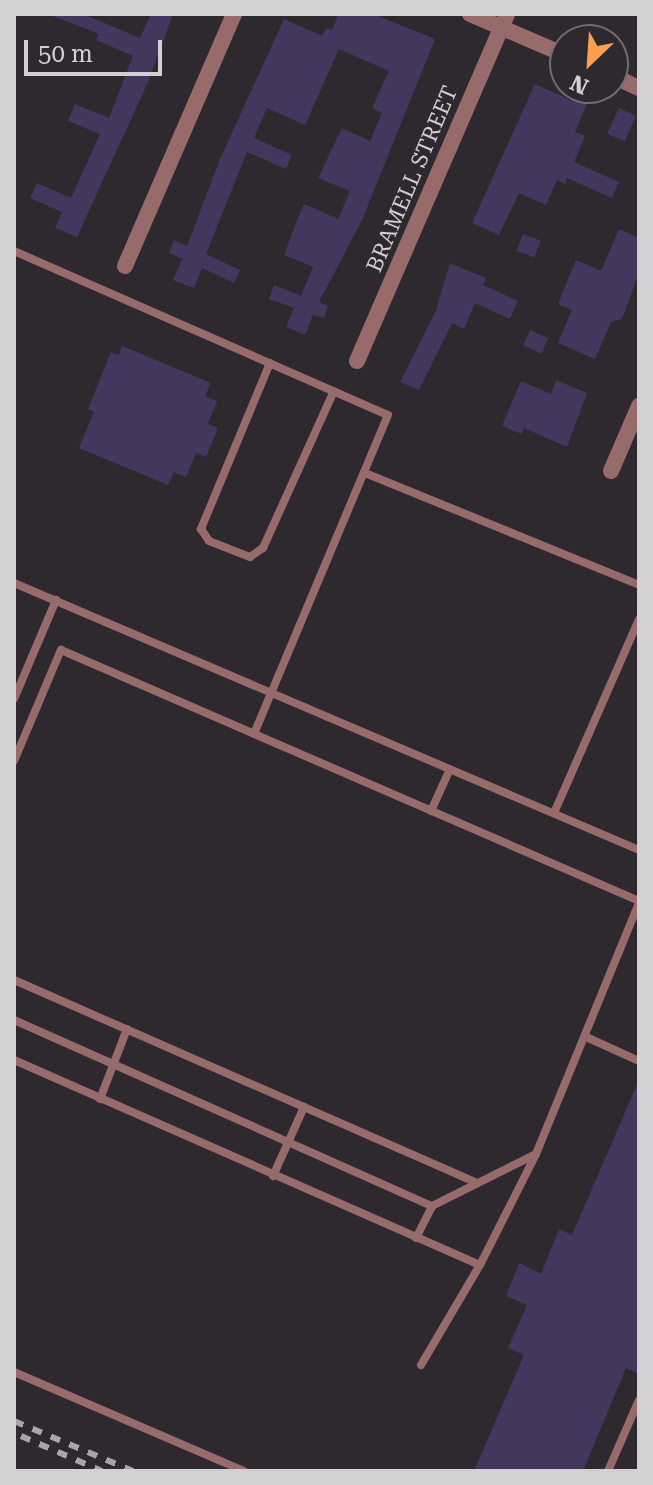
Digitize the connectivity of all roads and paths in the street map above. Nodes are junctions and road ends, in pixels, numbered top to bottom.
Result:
1 (234, 14) edge
2 (470, 14) edge
3 (504, 21) edge
4 (549, 46) edge
5 (14, 251) edge
6 (125, 266) dead end
7 (357, 361) dead end
8 (270, 363) junction
9 (334, 391) junction
10 (639, 406) edge
11 (611, 471) dead end
12 (365, 473) junction
13 (14, 583) edge
14 (639, 585) edge
15 (56, 600) junction
16 (639, 619) edge
17 (271, 692) junction
18 (14, 699) edge
19 (254, 734) junction
20 (14, 761) edge
21 (450, 769) junction
22 (431, 811) junction
23 (554, 813) junction
24 (639, 850) edge
25 (639, 902) edge
26 (14, 980) edge
27 (14, 1020) edge
28 (127, 1029) junction
29 (586, 1037) junction
30 (14, 1060) edge
31 (639, 1061) edge
32 (114, 1065) junction
33 (100, 1099) junction
34 (304, 1107) junction
35 (289, 1142) junction
36 (536, 1154) junction
37 (273, 1176) junction
38 (475, 1182) junction
39 (432, 1206) junction
40 (416, 1238) junction
41 (480, 1265) junction
42 (421, 1365) dead end
43 (14, 1372) edge
44 (639, 1400) edge
45 (244, 1471) edge
46 (608, 1471) edge

1 - 6 street
2 - 3 street
3 - 4 street
3 - 7 street, BRAMELL STREET
5 - 8 lane
8 - 9 lane
8 - 9 lane
9 - 12 lane
10 - 11 street
12 - 14 lane
12 - 17 lane
13 - 15 lane
15 - 17 lane
15 - 18 lane
16 - 23 lane
17 - 19 lane
17 - 21 lane
19 - 20 lane
19 - 22 lane
21 - 22 lane
21 - 23 lane
22 - 25 lane
23 - 24 lane
25 - 29 lane
26 - 28 lane
27 - 32 lane
28 - 32 lane
28 - 34 lane
29 - 31 lane
29 - 36 lane
30 - 33 lane
32 - 33 lane
32 - 35 lane
33 - 37 lane
34 - 35 lane
34 - 38 lane
35 - 37 lane
35 - 39 lane
36 - 38 lane
36 - 41 lane
37 - 40 lane
38 - 39 lane
39 - 40 lane
40 - 41 lane
41 - 42 lane
43 - 45 lane
44 - 46 lane

